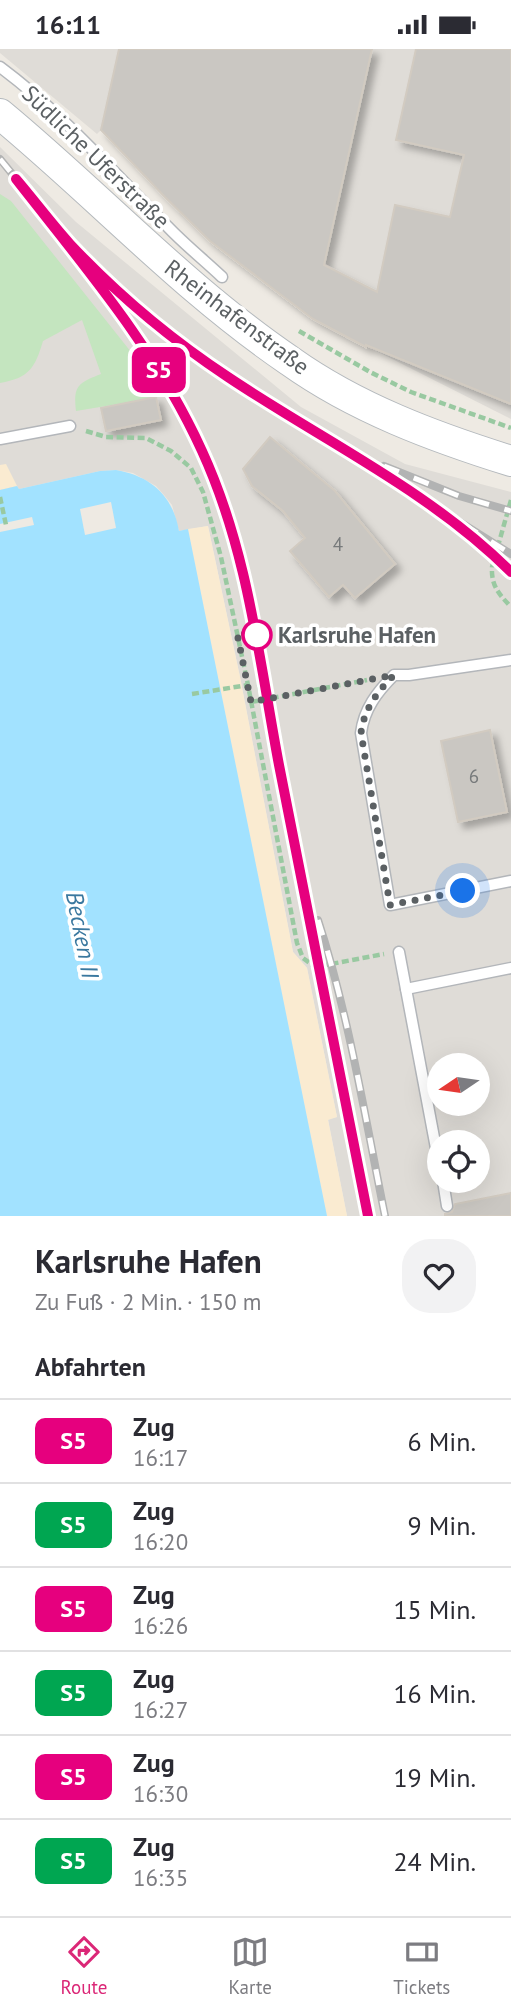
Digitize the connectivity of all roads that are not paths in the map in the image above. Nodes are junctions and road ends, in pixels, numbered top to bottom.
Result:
1 (0, 67) edge
2 (0, 114) edge
3 (222, 277) dead end
4 (70, 426) road end
5 (0, 439) edge
6 (511, 461) edge
7 (511, 660) edge
8 (511, 881) edge
9 (399, 952) road end
10 (511, 968) edge
11 (406, 989) junction
12 (433, 1130) edge
13 (445, 1193) edge
14 (447, 1206) dead end

1 - 3 lane, Südliche Uferstraße
2 - 6 main road, Rheinhafenstraße
4 - 5 lane
7 - 8 lane
9 - 11 lane
10 - 11 lane
11 - 12 lane
13 - 14 lane

